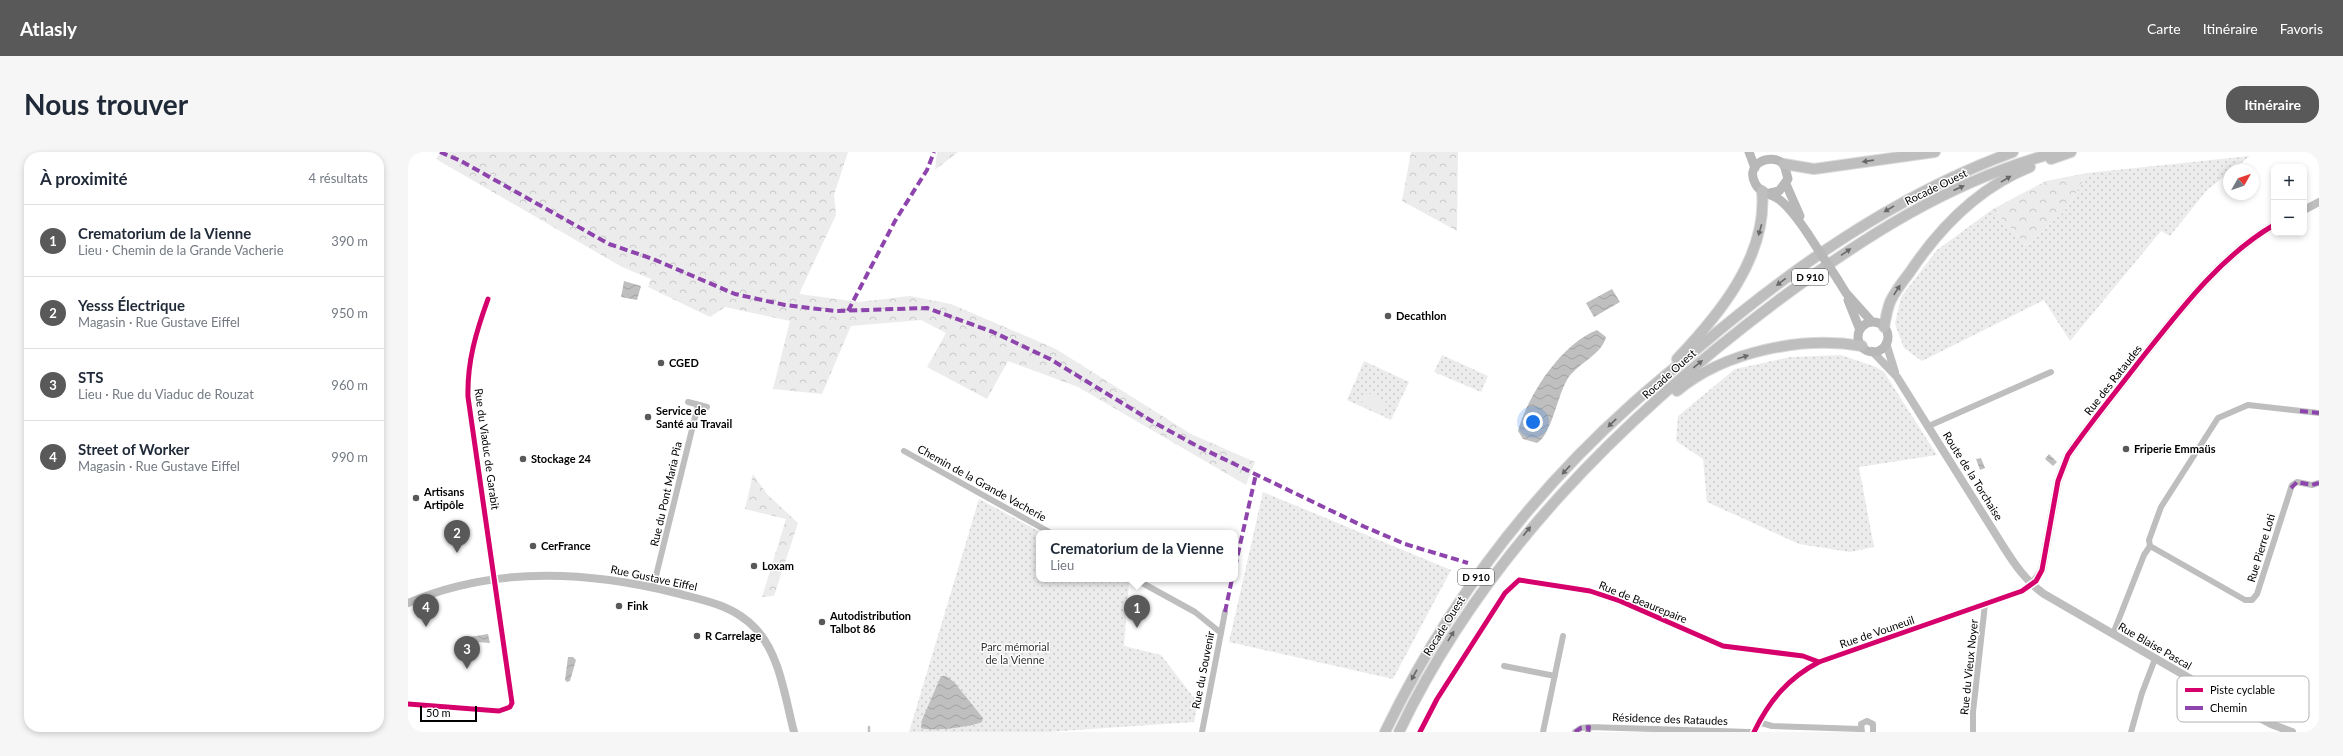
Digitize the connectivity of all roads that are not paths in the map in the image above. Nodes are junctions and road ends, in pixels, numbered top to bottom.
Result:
1 (1749, 152) edge
2 (1935, 152) edge
3 (2013, 152) edge
4 (2058, 152) edge
5 (2071, 152) edge
6 (1763, 155) edge
7 (1784, 164) junction
8 (1755, 168) junction
9 (1786, 184) junction
10 (1766, 192) junction
11 (2319, 202) edge
12 (2307, 208) edge
13 (2271, 227) edge
14 (1808, 234) junction
15 (1846, 293) junction
16 (488, 299) dead end
17 (1872, 322) junction
18 (1884, 327) junction
19 (1860, 330) junction
20 (1886, 343) junction
21 (1862, 346) junction
22 (1872, 352) junction
23 (2051, 372) dead end
24 (1897, 377) junction
25 (688, 402) dead end
26 (698, 405) junction
27 (1631, 405) junction
28 (707, 407) dead end
29 (2319, 413) edge
30 (1929, 428) junction
31 (904, 451) dead end
32 (1596, 456) junction
33 (2319, 483) edge
34 (1046, 530) edge
35 (2150, 546) junction
36 (495, 579) junction
37 (1141, 582) edge
38 (2032, 585) junction
39 (654, 588) junction
40 (408, 603) edge
41 (1985, 604) junction
42 (1225, 612) dead end
43 (1221, 633) junction
44 (2113, 634) junction
45 (1563, 636) dead end
46 (2155, 659) junction
47 (1819, 662) junction
48 (1504, 666) dead end
49 (1555, 676) junction
50 (2185, 676) edge
51 (408, 704) edge
52 (1758, 722) junction
53 (2267, 722) edge
54 (1588, 729) edge
55 (1861, 730) edge
56 (794, 732) edge
57 (1202, 732) edge
58 (1385, 732) edge
59 (1399, 732) edge
60 (1420, 732) edge
61 (1543, 732) edge
62 (1575, 732) edge
63 (1750, 732) edge
64 (1754, 732) edge
65 (1873, 732) edge
66 (1973, 732) edge
67 (2131, 732) edge
68 (2292, 732) edge

1 - 8 main road
2 -> 7 main road
3 -> 27 main road, Rocade Ouest / D 910
32 -> 4 main road, Rocade Ouest / D 910
18 -> 5 main road
6 - 7 main road
6 - 8 main road
7 - 9 main road
8 - 10 main road
9 - 10 main road
9 - 14 main road
10 - 14 main road
10 -> 27 main road
11 - 12 street
13 - 38 street, Rue des Rataudes
14 - 15 main road, bridge
15 - 17 main road
15 - 19 main road
16 - 36 street, Rue du Viaduc de Garabit
17 - 18 main road
17 - 19 main road
18 - 20 main road
19 - 21 main road
20 - 22 main road
20 - 24 street, Route de la Torchaise
21 - 22 main road
32 -> 21 main road
22 - 24 street, Route de la Torchaise
23 - 30 street
24 - 30 street, Route de la Torchaise
25 - 26 street
26 - 28 street
26 - 39 street, Rue du Pont Maria Pia
27 -> 58 main road, Rocade Ouest / D 910
29 - 35 street
30 - 38 street, Route de la Torchaise
31 - 34 street, Chemin de la Grande Vacherie
59 -> 32 main road, Rocade Ouest / D 910
33 - 35 street, Rue Pierre Loti
35 - 44 street
36 - 39 street, Rue Gustave Eiffel
36 - 40 street, Rue Gustave Eiffel
36 - 51 street, Rue du Viaduc de Garabit
37 - 43 street
38 - 41 street, Rue de Vouneuil
38 - 44 street, Rue Blaise Pascal
39 - 56 street, Rue Gustave Eiffel
41 - 47 street, Rue de Vouneuil
41 - 66 street, Rue du Vieux Noyer
42 - 43 street, Rue du Souvenir
43 - 57 street, Rue du Souvenir
44 - 46 street, Rue Blaise Pascal
45 - 49 street
46 - 50 street, Rue Blaise Pascal
46 - 67 street
47 - 52 street, Rue de Vouneuil
47 - 60 street, Rue de Beaurepaire
48 - 49 street
49 - 61 street
52 - 55 street
52 - 64 street, Rue de Vouneuil
53 - 68 street, Rue Blaise Pascal
54 - 62 street
54 - 63 street, Résidence des Rataudes
55 - 65 street

